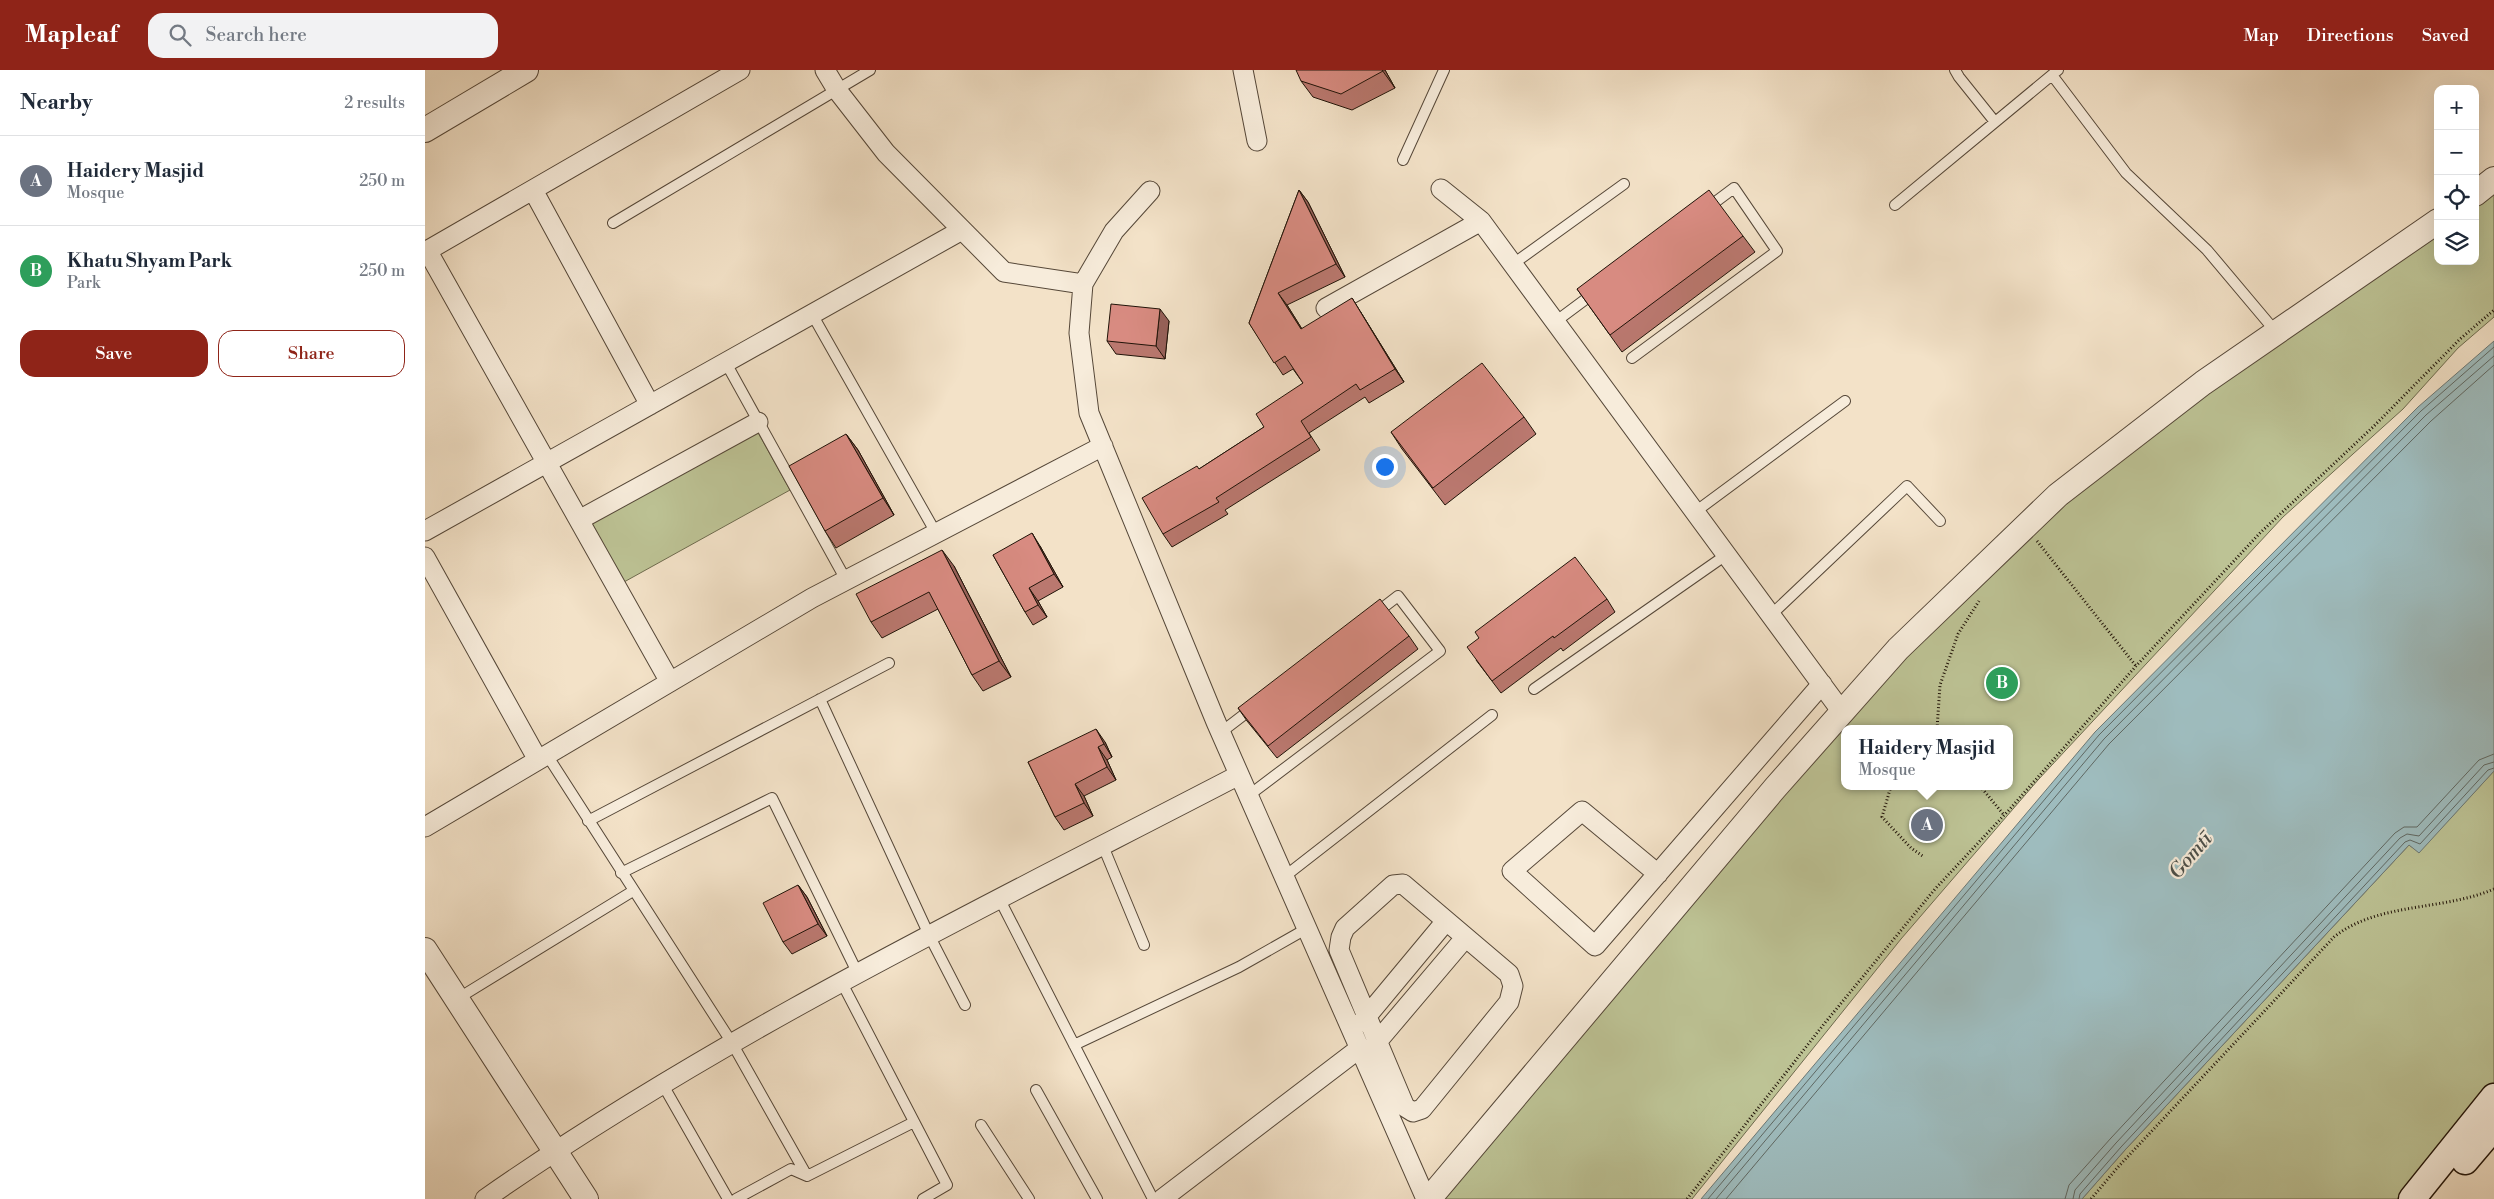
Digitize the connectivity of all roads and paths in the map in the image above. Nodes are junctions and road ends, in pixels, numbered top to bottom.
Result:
1 (526, 70) edge
2 (739, 70) edge
3 (825, 70) edge
4 (870, 70) edge
5 (1243, 70) edge
6 (1444, 70) edge
7 (1955, 70) edge
8 (2055, 72) edge
9 (837, 90) junction
10 (1995, 122) junction
11 (425, 130) edge
12 (1257, 140) dead end
13 (1403, 160) dead end
14 (2494, 179) edge
15 (1624, 184) dead end
16 (533, 190) junction
17 (1441, 190) dead end
18 (1150, 191) dead end
19 (2479, 191) edge
20 (1895, 205) dead end
21 (1695, 218) edge
22 (1481, 220) junction
23 (613, 223) dead end
24 (2434, 224) edge
25 (962, 230) junction
26 (426, 251) edge
27 (1513, 264) junction
28 (1083, 284) junction
29 (1602, 287) edge
30 (1326, 308) dead end
31 (2494, 310) edge
32 (812, 314) junction
33 (1555, 322) junction
34 (2276, 332) junction
35 (1632, 358) dead end
36 (726, 363) junction
37 (1845, 400) dead end
38 (650, 405) junction
39 (758, 422) junction
40 (1103, 446) junction
41 (547, 463) junction
42 (1144, 497) edge
43 (1127, 505) junction
44 (1695, 512) junction
45 (579, 520) junction
46 (1940, 521) dead end
47 (2025, 527) junction
48 (425, 531) edge
49 (936, 533) junction
50 (1726, 555) junction
51 (425, 557) edge
52 (1985, 565) junction
53 (846, 580) junction
54 (1771, 615) junction
55 (1367, 620) edge
56 (889, 663) dead end
57 (2136, 666) junction
58 (670, 682) junction
59 (1822, 684) junction
60 (1535, 689) dead end
61 (820, 699) junction
62 (1259, 703) edge
63 (1842, 712) junction
64 (1492, 715) dead end
65 (1937, 725) edge
66 (1220, 733) junction
67 (543, 757) junction
68 (1239, 775) junction
69 (1890, 790) edge
70 (1982, 790) edge
71 (1248, 796) junction
72 (2004, 815) junction
73 (588, 821) junction
74 (425, 827) edge
75 (1103, 846) junction
76 (1924, 857) dead end
77 (621, 873) junction
78 (1658, 874) junction
79 (1284, 877) junction
80 (2494, 890) edge
81 (633, 891) junction
82 (1000, 900) junction
83 (1446, 921) junction
84 (1307, 928) junction
85 (930, 936) junction
86 (1465, 938) junction
87 (1144, 945) dead end
88 (425, 950) edge
89 (850, 978) junction
90 (457, 1000) junction
91 (965, 1005) dead end
92 (1368, 1015) junction
93 (1378, 1041) junction
94 (732, 1044) junction
95 (1074, 1045) junction
96 (1359, 1047) junction
97 (663, 1085) junction
98 (1036, 1090) dead end
99 (2494, 1097) edge
100 (914, 1122) junction
101 (981, 1125) dead end
102 (2494, 1127) edge
103 (554, 1150) junction
104 (807, 1176) junction
105 (485, 1199) edge
106 (585, 1199) edge
107 (728, 1199) edge
108 (736, 1199) edge
109 (923, 1199) edge
110 (1029, 1199) edge
111 (1097, 1199) edge
112 (1153, 1199) edge
113 (1162, 1199) edge
114 (1427, 1199) edge
115 (1687, 1199) edge
116 (2091, 1199) edge
117 (2413, 1199) edge
118 (2432, 1199) edge

1 - 11 street
2 - 16 street
3 - 9 street
4 - 9 lane
5 - 12 street
6 - 13 lane
7 - 10 lane
8 - 10 lane
8 - 34 lane
9 - 23 lane
9 - 25 street
10 - 20 lane
14 - 19 street
15 - 27 lane
16 - 26 street
16 - 38 street
17 - 22 street
18 - 28 street
21 - 35 lane
22 - 27 street
22 - 30 street
24 - 34 street
25 - 28 street
25 - 32 street
26 - 41 street
27 - 33 street
28 - 40 street
29 - 33 lane
31 - 57 path
32 - 36 street
32 - 49 lane
33 - 44 street
34 - 47 street
36 - 38 street
36 - 39 lane
37 - 44 lane
38 - 41 street
39 - 45 street
39 - 53 lane
40 - 43 street
40 - 49 street
41 - 45 street
41 - 48 street
42 - 43 street
43 - 66 street
44 - 50 street
45 - 58 street
46 - 54 lane
47 - 52 street
47 - 57 path
49 - 53 street
50 - 54 street
50 - 60 lane
51 - 67 street
52 - 63 street
52 - 65 path
53 - 58 street
54 - 59 street
55 - 71 lane
56 - 61 lane
57 - 72 path
58 - 67 street
59 - 63 street
59 - 78 street
61 - 73 lane
61 - 85 lane
62 - 66 lane
63 - 114 street
64 - 79 lane
66 - 68 street
67 - 73 lane
67 - 74 street
68 - 71 street
68 - 75 street
69 - 76 path
70 - 72 path
71 - 79 street
72 - 115 path
73 - 77 lane
75 - 82 street
75 - 87 lane
77 - 81 lane
77 - 89 lane
78 - 78 street
79 - 84 street
80 - 116 path
81 - 90 lane
81 - 94 lane
82 - 85 street
82 - 95 lane
83 - 86 street
83 - 92 street
83 - 92 street
84 - 95 lane
84 - 96 street
85 - 89 street
85 - 91 lane
86 - 93 street
86 - 93 street
88 - 90 street
89 - 94 street
89 - 100 lane
90 - 103 street
92 - 93 street
92 - 96 street
93 - 96 street
94 - 97 street
94 - 104 lane
95 - 112 lane
96 - 113 street
96 - 114 street
97 - 103 street
97 - 107 lane
98 - 111 lane
99 - 117 main road
100 - 104 lane
100 - 109 lane
101 - 110 lane
102 - 118 main road
103 - 105 street
103 - 106 street
104 - 108 lane

